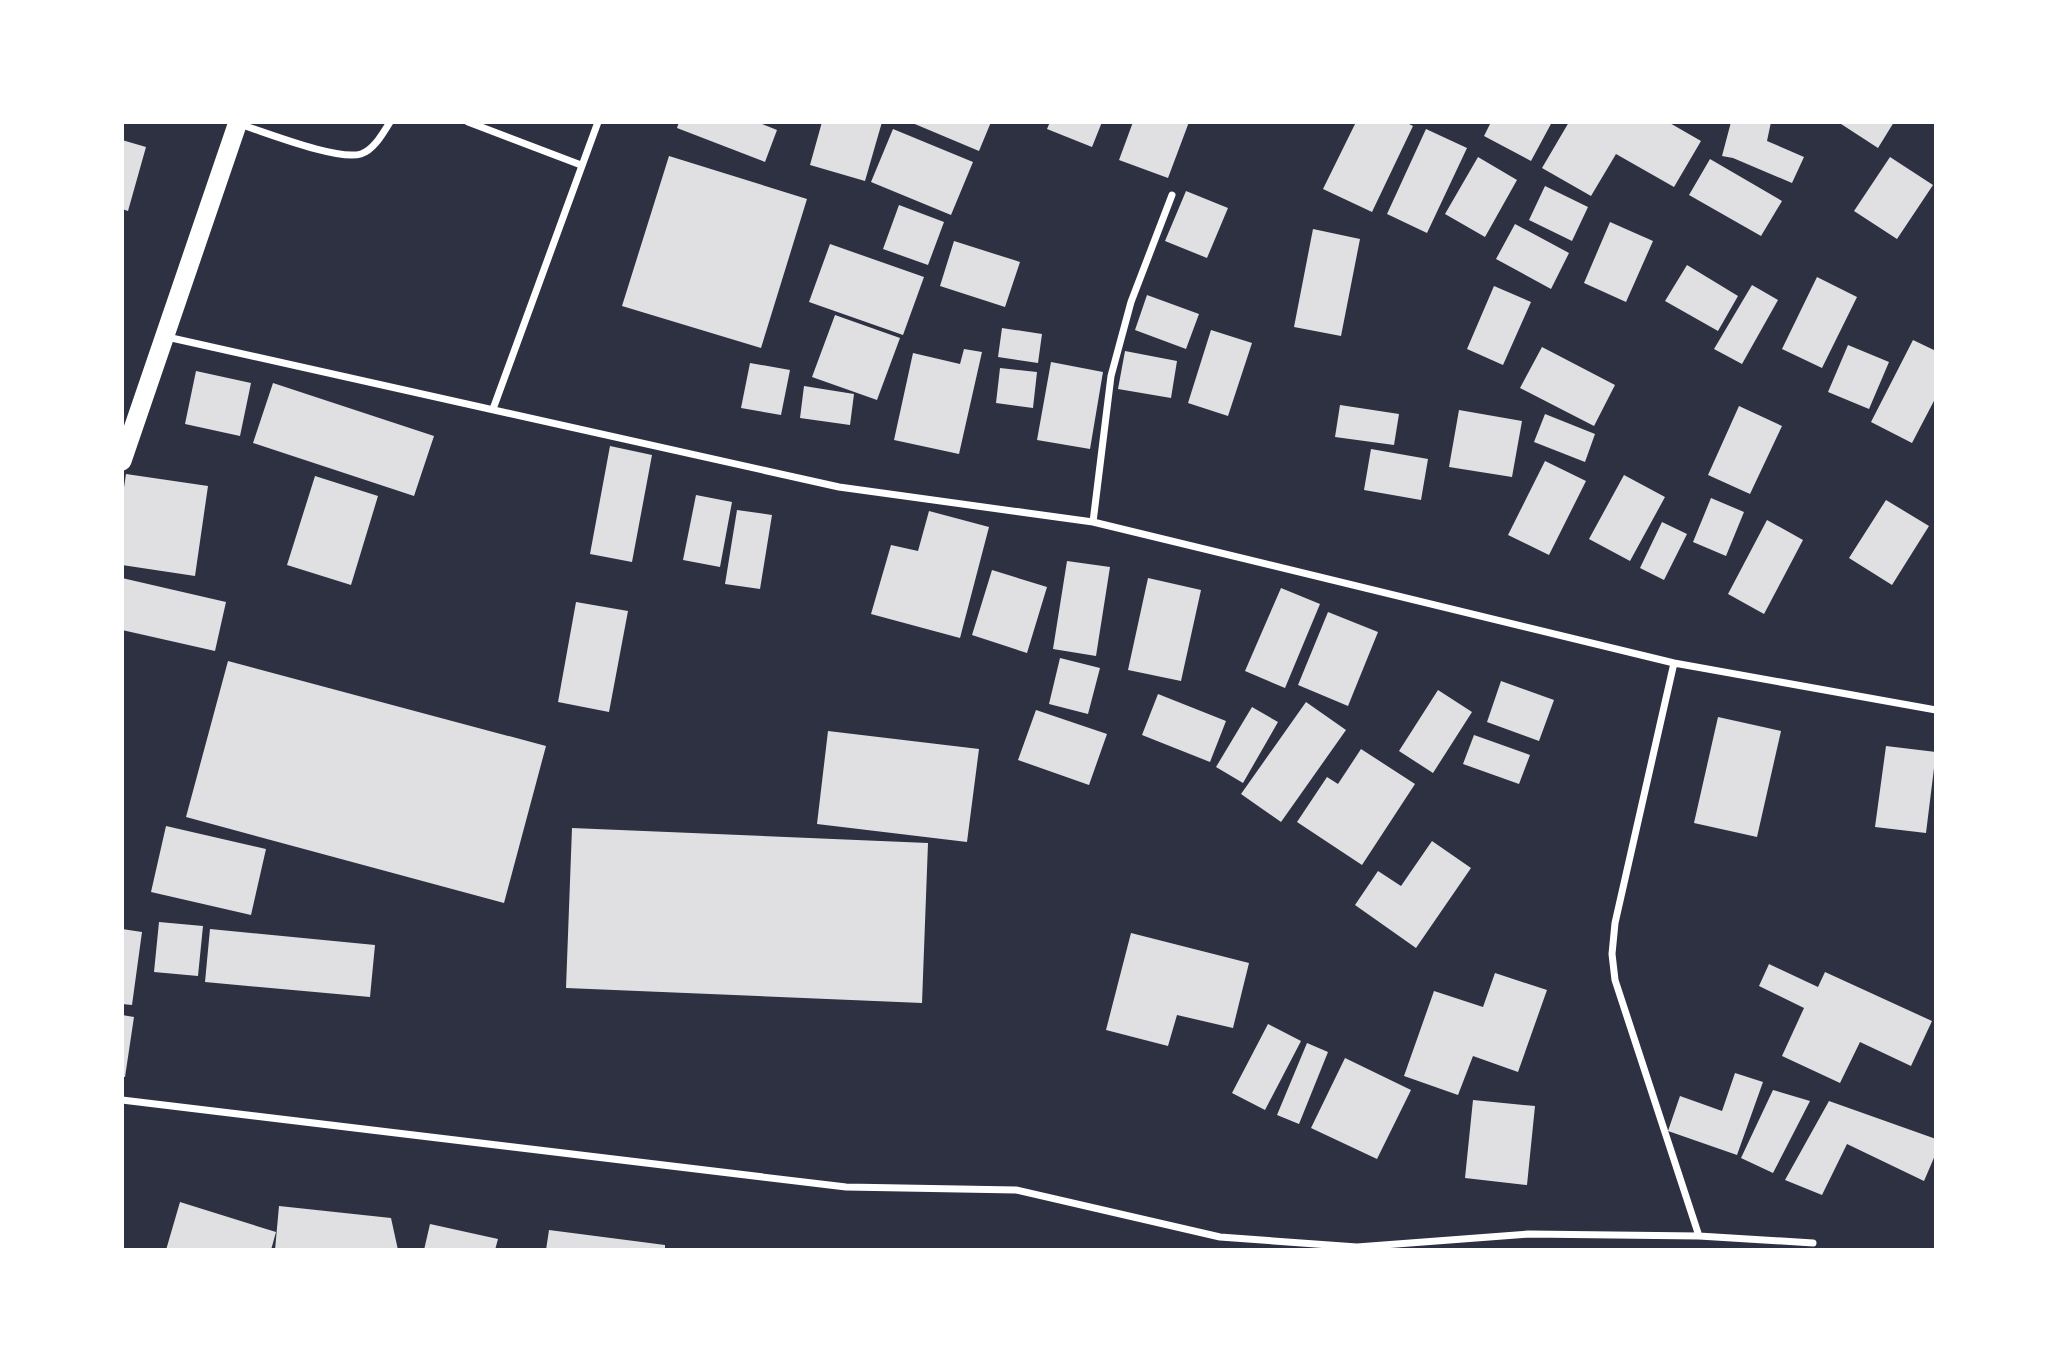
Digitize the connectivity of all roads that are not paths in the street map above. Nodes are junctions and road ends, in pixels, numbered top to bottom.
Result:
1 (390, 122) edge
2 (468, 122) edge
3 (237, 123) edge
4 (599, 123) edge
5 (581, 165) junction
6 (1172, 195) dead end
7 (164, 336) junction
8 (493, 409) junction
9 (122, 461) edge
10 (1093, 522) junction
11 (1674, 663) junction
12 (1936, 710) edge
13 (122, 1100) edge
14 (1699, 1236) junction
15 (1813, 1243) dead end

1 - 3 street
2 - 5 street
3 - 7 highway
4 - 5 street
5 - 8 street
6 - 10 street
7 - 8 street
7 - 9 highway
8 - 10 street
10 - 11 street
11 - 12 street
11 - 14 street
13 - 14 street
14 - 15 street

